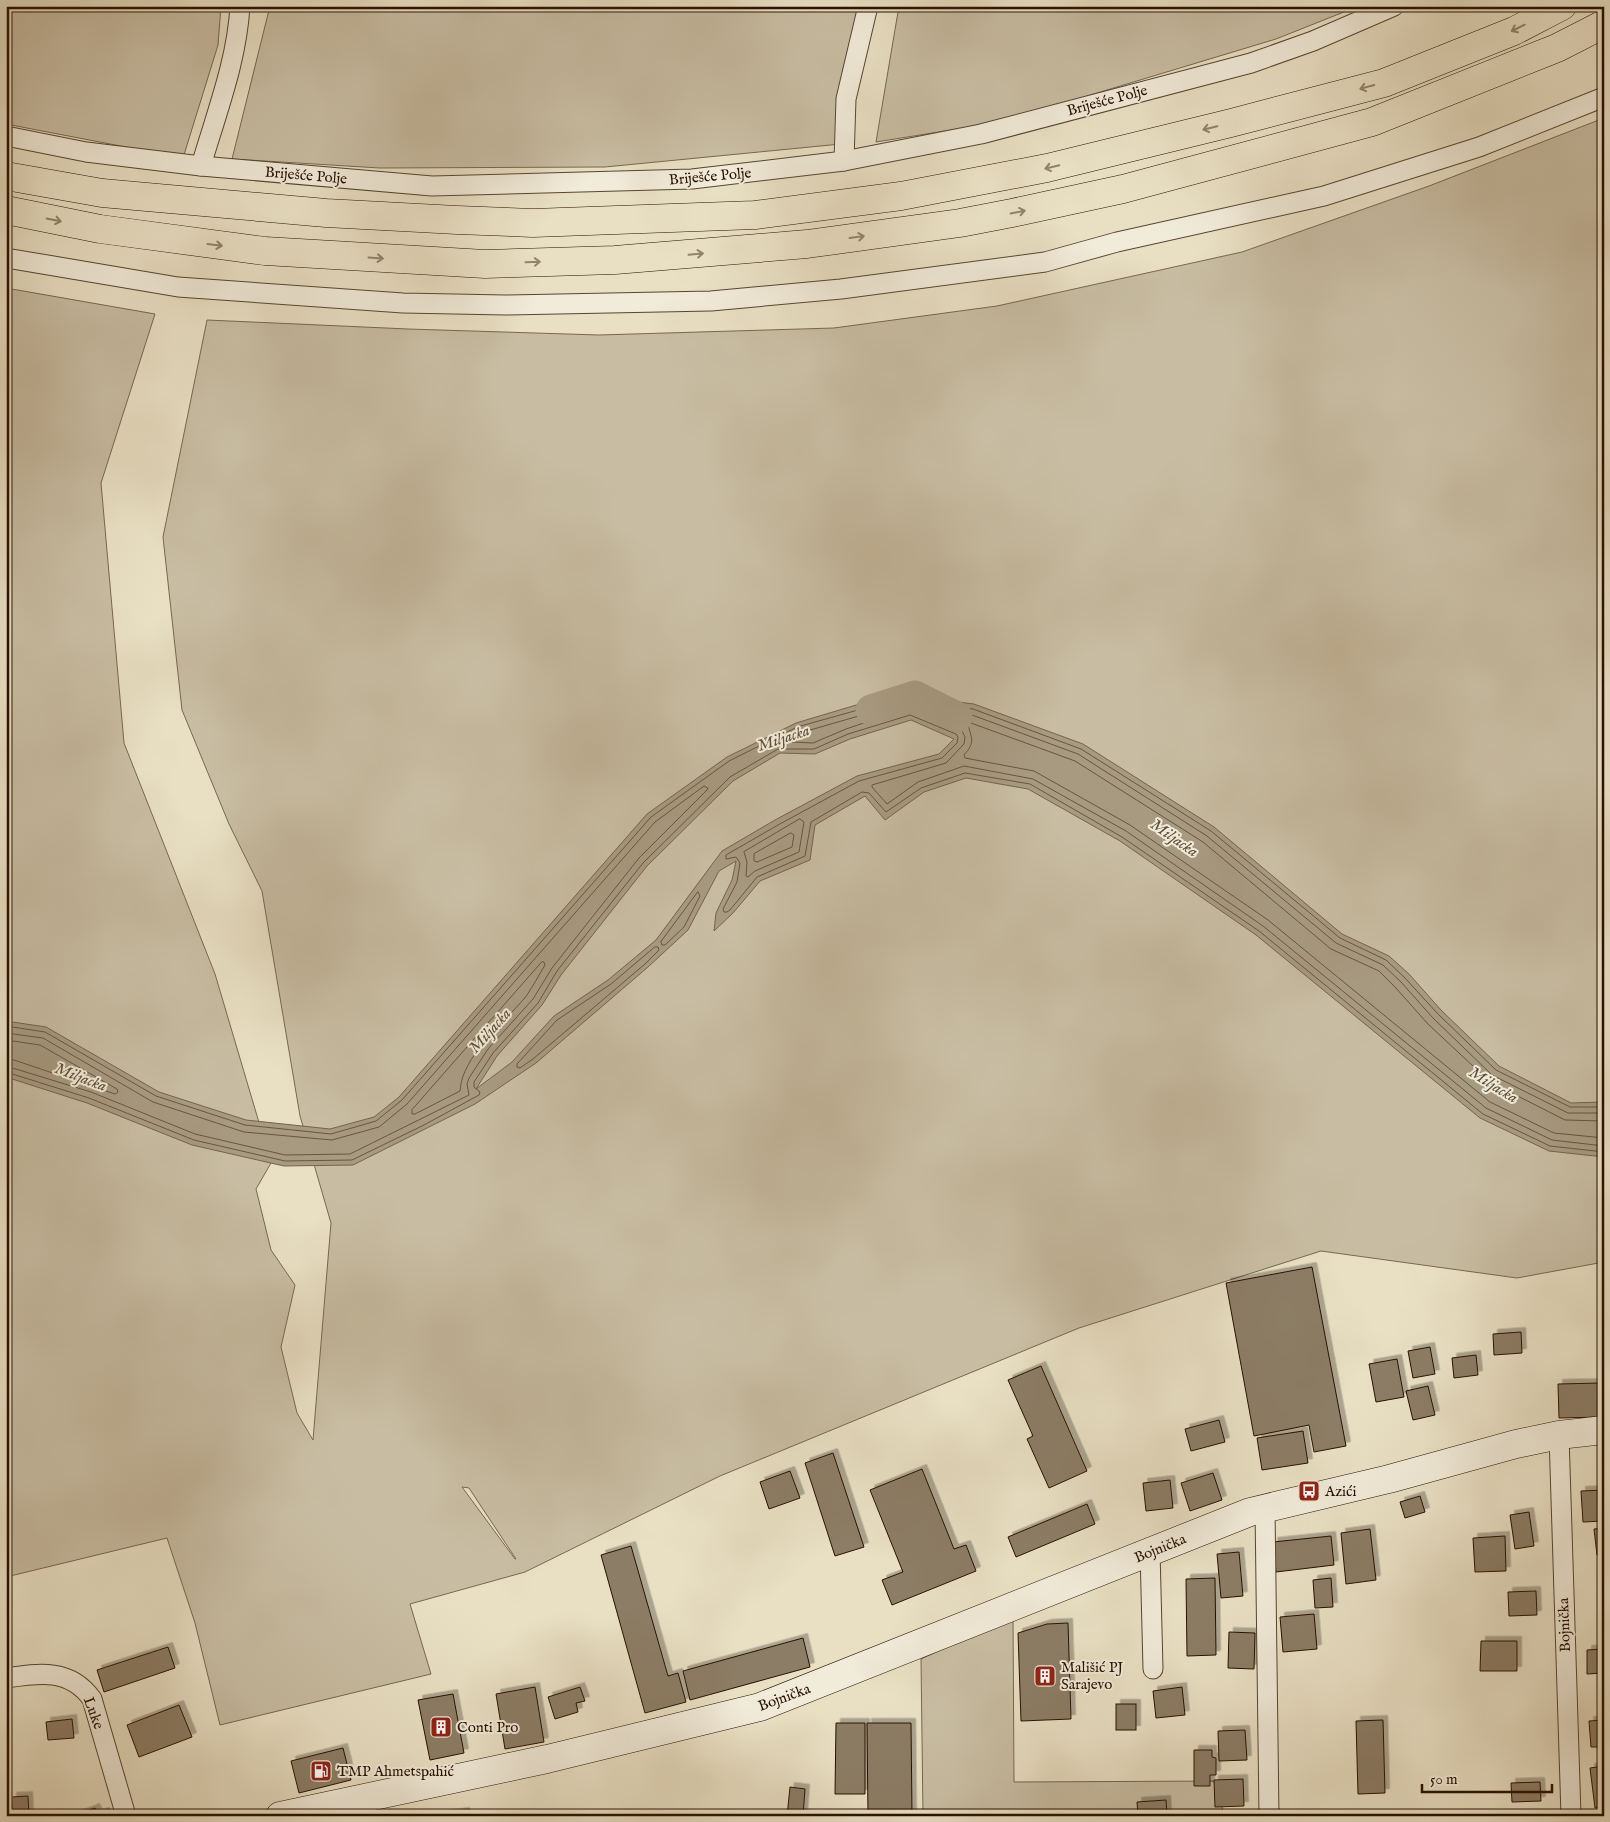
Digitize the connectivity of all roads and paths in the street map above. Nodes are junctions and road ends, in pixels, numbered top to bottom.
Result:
1 (240, 6) edge
2 (868, 6) edge
3 (1394, 6) edge
4 (1562, 6) edge
5 (1604, 24) edge
6 (1604, 97) edge
7 (6, 136) edge
8 (844, 161) junction
9 (202, 166) junction
10 (6, 176) edge
11 (6, 210) edge
12 (6, 258) edge
13 (1604, 1430) edge
14 (1558, 1435) junction
15 (1265, 1508) junction
16 (1150, 1551) junction
17 (1153, 1669) dead end
18 (6, 1678) edge
19 (126, 1816) edge
20 (280, 1816) edge
21 (1269, 1816) edge
22 (1570, 1816) edge

1 - 9 street
2 - 8 street
3 - 8 street, Briješće Polje
4 -> 10 highway
11 -> 5 highway
6 - 12 street
7 - 9 street, Briješće Polje
8 - 9 street, Briješće Polje
13 - 14 main road, Bojnička
14 - 15 main road, Bojnička
14 - 22 street, Bojnička
15 - 16 main road, Bojnička
15 - 21 street
16 - 17 street
16 - 20 main road, Bojnička
18 - 19 street, Luke

